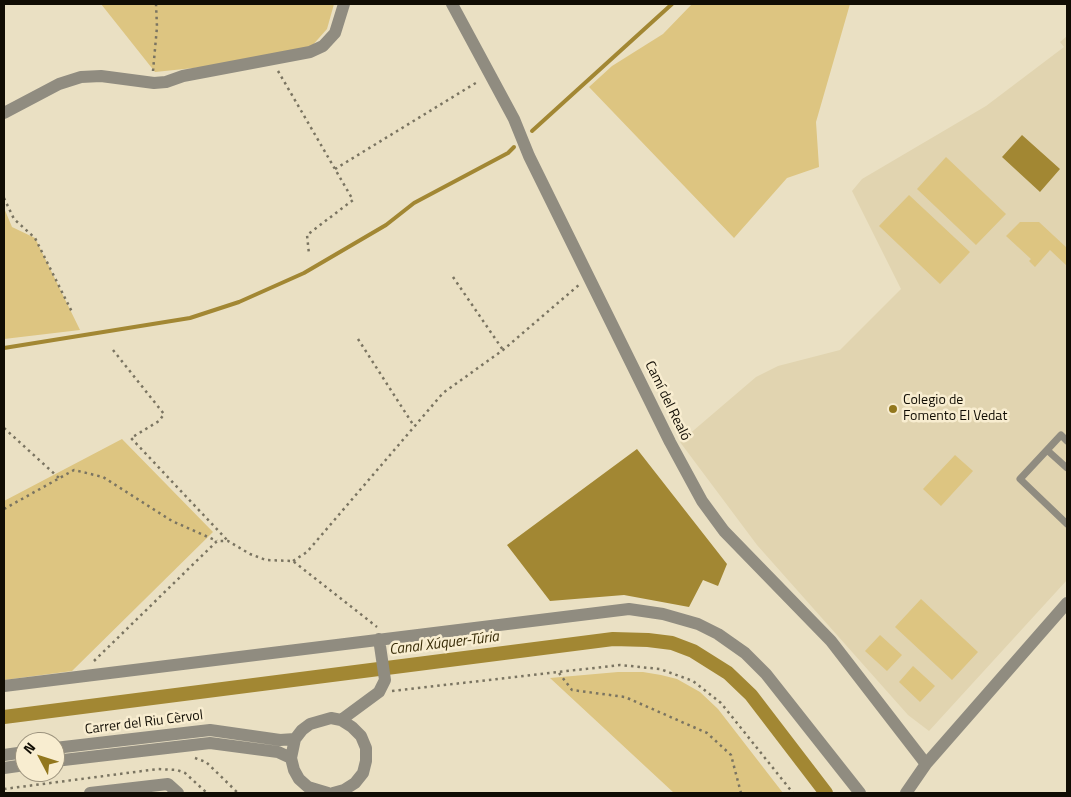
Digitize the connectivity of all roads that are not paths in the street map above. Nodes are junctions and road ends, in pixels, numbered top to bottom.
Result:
1 (344, 4) edge
2 (452, 4) edge
3 (4, 113) edge
4 (1067, 441) edge
5 (1047, 450) junction
6 (1067, 468) edge
7 (1066, 521) edge
8 (1067, 602) edge
9 (380, 644) junction
10 (4, 686) edge
11 (341, 720) junction
12 (295, 739) junction
13 (65, 747) edge
14 (291, 758) junction
15 (65, 760) edge
16 (926, 764) junction
17 (307, 790) edge
18 (90, 793) edge
19 (178, 793) edge
20 (328, 793) edge
21 (333, 793) edge
22 (860, 793) edge
23 (906, 793) edge

1 - 3 street
2 - 16 street, Camí del Realó
4 - 5 lane
5 - 6 lane
5 - 7 lane
8 - 16 street
9 - 10 street
9 - 11 street
9 - 22 street
11 - 12 street
11 - 21 street
12 - 13 street, Carrer del Riu Cèrvol
12 - 14 street
14 - 15 street, Carrer del Riu Cèrvol
14 - 17 street
16 - 23 street
17 - 20 street
18 - 19 street

